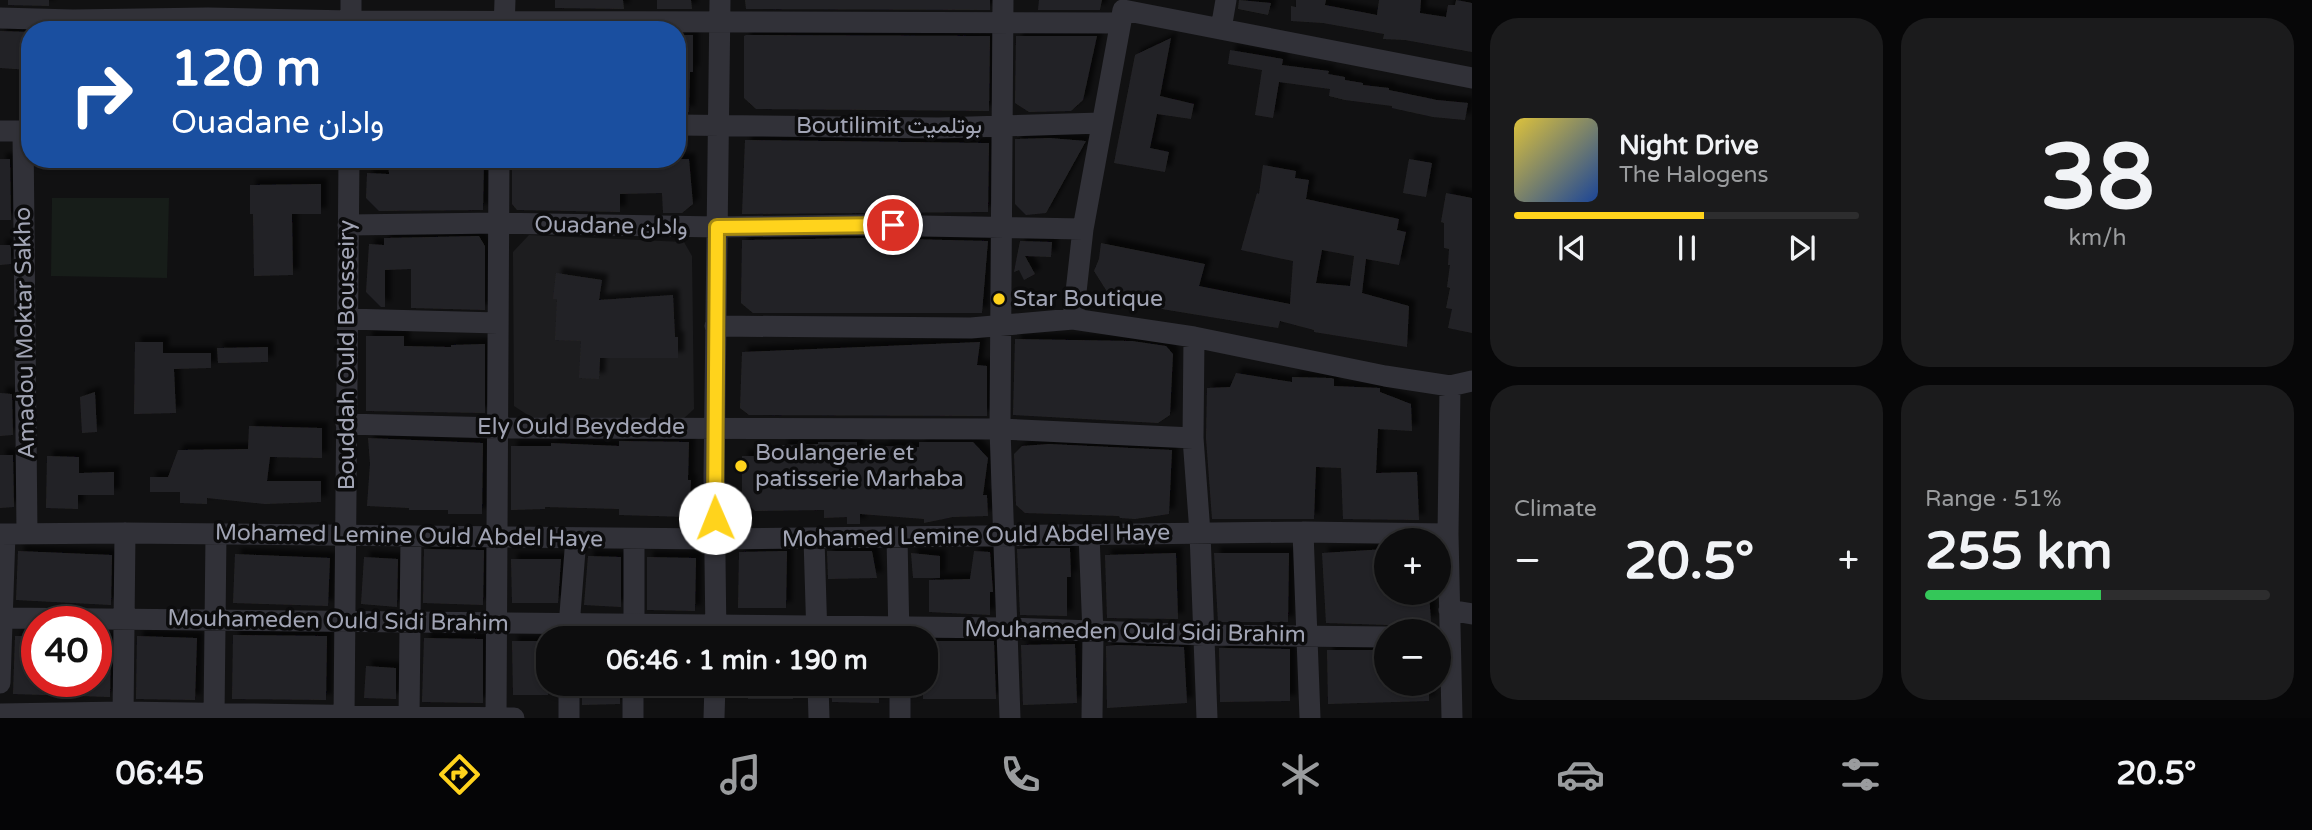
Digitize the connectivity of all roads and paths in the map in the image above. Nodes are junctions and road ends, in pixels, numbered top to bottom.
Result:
1 (1003, 0) edge
2 (1226, 0) edge
3 (209, 9) edge
4 (720, 11) edge
5 (1122, 11) edge
6 (73, 17) edge
7 (351, 17) edge
8 (505, 17) edge
9 (0, 18) edge
10 (1003, 23) junction
11 (1221, 29) junction
12 (1472, 78) edge
13 (1101, 123) junction
14 (686, 125) edge
15 (1003, 125) junction
16 (719, 126) junction
17 (0, 131) edge
18 (21, 131) edge
19 (27, 168) edge
20 (349, 168) edge
21 (499, 168) edge
22 (498, 223) junction
23 (348, 225) junction
24 (1002, 226) junction
25 (717, 227) junction
26 (1083, 229) junction
27 (347, 319) junction
28 (1073, 319) junction
29 (498, 323) junction
30 (715, 326) junction
31 (1002, 327) junction
32 (1194, 337) junction
33 (1472, 381) edge
34 (1450, 386) junction
35 (346, 424) junction
36 (498, 428) junction
37 (714, 428) junction
38 (1000, 429) junction
39 (1193, 438) junction
40 (1448, 528) edge
41 (1303, 531) junction
42 (1374, 532) edge
43 (125, 533) junction
44 (1200, 533) junction
45 (2, 534) edge
46 (27, 534) junction
47 (216, 534) junction
48 (346, 535) junction
49 (1089, 535) junction
50 (411, 536) junction
51 (1004, 536) junction
52 (496, 537) junction
53 (897, 537) junction
54 (576, 538) junction
55 (634, 539) junction
56 (715, 539) junction
57 (814, 539) junction
58 (1449, 605) edge
59 (1449, 610) junction
60 (1472, 614) edge
61 (3, 618) junction
62 (125, 618) junction
63 (1447, 619) edge
64 (216, 621) junction
65 (345, 622) junction
66 (411, 622) junction
67 (497, 623) junction
68 (568, 626) edge
69 (634, 626) edge
70 (717, 626) edge
71 (817, 626) edge
72 (899, 626) edge
73 (536, 627) edge
74 (1008, 628) junction
75 (938, 631) edge
76 (1093, 633) junction
77 (1204, 635) junction
78 (1307, 637) junction
79 (1374, 637) edge
80 (0, 683) edge
81 (569, 696) edge
82 (634, 696) edge
83 (715, 696) edge
84 (818, 696) edge
85 (900, 696) edge
86 (1450, 696) edge
87 (0, 714) edge
88 (123, 715) edge
89 (214, 716) edge
90 (344, 717) edge
91 (409, 717) edge
92 (496, 718) edge
93 (514, 718) edge
94 (569, 718) edge
95 (633, 718) edge
96 (714, 718) edge
97 (819, 718) edge
98 (900, 718) edge
99 (1010, 718) edge
100 (1093, 718) edge
101 (1206, 718) edge
102 (1310, 718) edge
103 (1452, 718) edge

1 - 10 street
2 - 11 street
3 - 6 street
3 - 7 street
4 - 8 street
4 - 10 street
4 - 16 street
5 - 10 street
5 - 11 street
5 - 13 street
6 - 9 street
7 - 8 street
10 - 15 street
11 - 12 street
13 - 15 street, Boutilimit بوتلميت
13 - 26 street
14 - 16 street, Boutilimit بوتلميت
15 - 16 street, Boutilimit بوتلميت
15 - 24 street
16 - 25 street
17 - 18 street
19 - 46 street, Amadou Moktar Sakho
20 - 23 street, Bouddah Ould Bousseiry
21 - 22 street
22 - 23 street, Ouadane وادان
22 - 25 street, Ouadane وادان
22 - 29 street
23 - 27 street, Bouddah Ould Bousseiry
24 - 25 street, Ouadane وادان
24 - 26 street, Ouadane وادان
24 - 31 street
25 - 30 street
26 - 28 street
27 - 29 street
27 - 35 street, Bouddah Ould Bousseiry
28 - 31 street
28 - 32 street
29 - 36 street
30 - 31 street
30 - 37 street
31 - 38 street
32 - 34 street
32 - 39 street
33 - 34 street
34 - 40 street
35 - 36 street, Ely Ould Beydedde
35 - 48 street, Bouddah Ould Bousseiry
36 - 37 street, Ely Ould Beydedde
36 - 52 street
37 - 38 street, Ely Ould Beydedde
37 - 56 street
38 - 39 street, Ely Ould Beydedde
38 - 51 street
39 - 44 street
41 - 42 street, Mohamed Lemine Ould Abdel Haye
41 - 44 street, Mohamed Lemine Ould Abdel Haye
41 - 78 street
43 - 46 street, Mohamed Lemine Ould Abdel Haye
43 - 47 street, Mohamed Lemine Ould Abdel Haye
43 - 62 street
44 - 49 street, Mohamed Lemine Ould Abdel Haye
44 - 77 street
45 - 46 street, Mohamed Lemine Ould Abdel Haye
45 - 61 street
47 - 48 street, Mohamed Lemine Ould Abdel Haye
47 - 64 street
48 - 50 street, Mohamed Lemine Ould Abdel Haye
48 - 65 street, Bouddah Ould Bousseiry
49 - 51 street, Mohamed Lemine Ould Abdel Haye
49 - 76 street
50 - 52 street, Mohamed Lemine Ould Abdel Haye
50 - 66 street
51 - 53 street, Mohamed Lemine Ould Abdel Haye
51 - 74 street
52 - 54 street, Mohamed Lemine Ould Abdel Haye
52 - 67 street
53 - 57 street, Mohamed Lemine Ould Abdel Haye
53 - 72 street
54 - 55 street, Mohamed Lemine Ould Abdel Haye
54 - 68 street
55 - 56 street, Mohamed Lemine Ould Abdel Haye
55 - 69 street
56 - 57 street, Mohamed Lemine Ould Abdel Haye
56 - 70 street
57 - 71 street
58 - 59 street
59 - 60 street
59 - 63 street
61 - 62 street, Mouhameden Ould Sidi Brahim
61 - 80 street
62 - 64 street, Mouhameden Ould Sidi Brahim
62 - 88 street
64 - 65 street, Mouhameden Ould Sidi Brahim
64 - 89 street
65 - 66 street, Mouhameden Ould Sidi Brahim
65 - 90 street, Bouddah Ould Bousseiry
66 - 67 street, Mouhameden Ould Sidi Brahim
66 - 91 street
67 - 73 street, Mouhameden Ould Sidi Brahim
67 - 92 street
74 - 75 street, Mouhameden Ould Sidi Brahim
74 - 76 street, Mouhameden Ould Sidi Brahim
74 - 99 street
76 - 77 street, Mouhameden Ould Sidi Brahim
76 - 100 street
77 - 78 street, Mouhameden Ould Sidi Brahim
77 - 101 street
78 - 79 street, Mouhameden Ould Sidi Brahim
78 - 102 street
81 - 94 street
82 - 95 street
83 - 96 street
84 - 97 street
85 - 98 street
86 - 103 street
87 - 88 street
88 - 89 street
89 - 90 street
90 - 91 street
91 - 92 street
92 - 93 street

